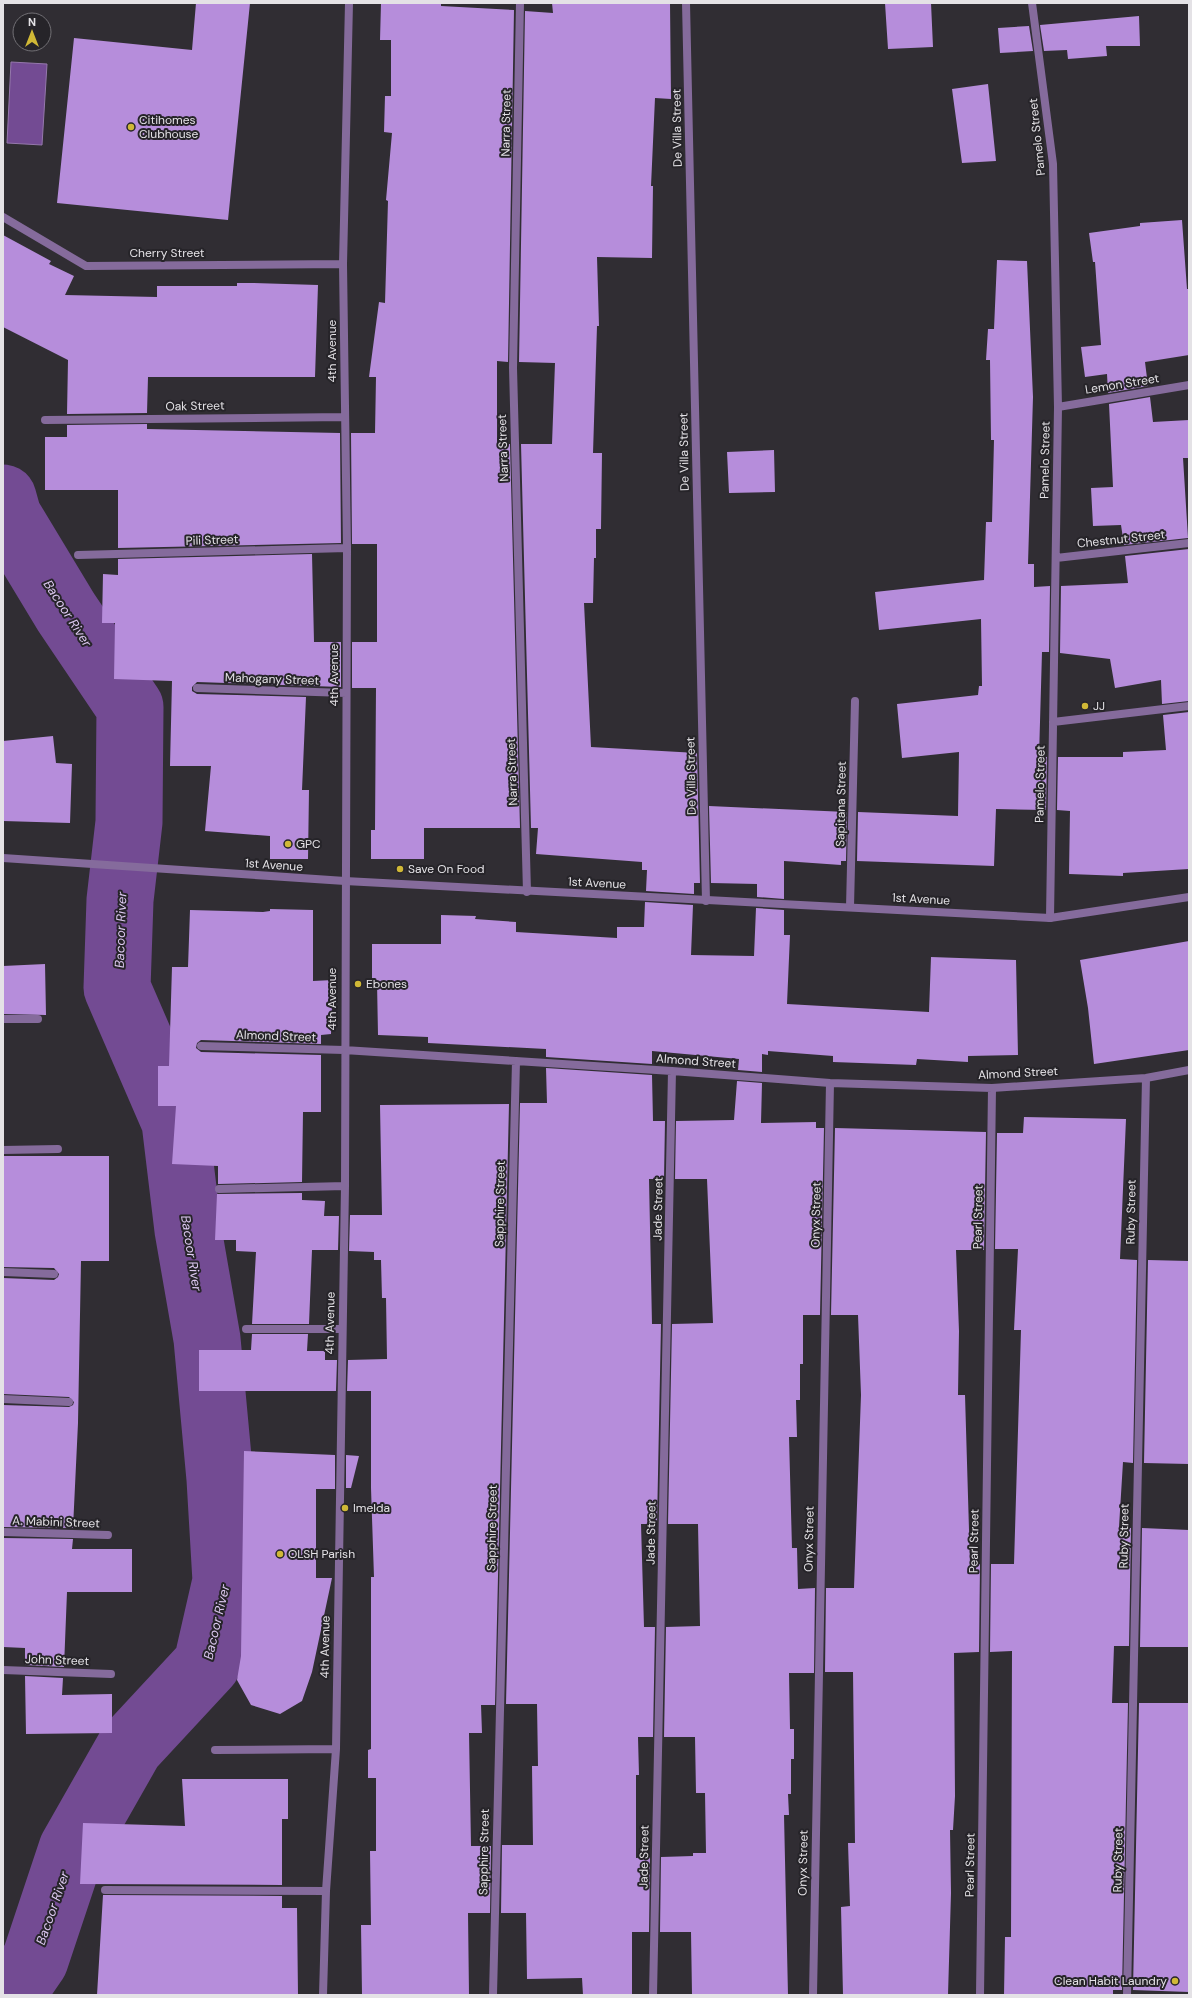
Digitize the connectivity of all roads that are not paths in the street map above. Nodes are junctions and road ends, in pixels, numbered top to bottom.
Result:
1 (349, 3) edge
2 (520, 3) edge
3 (686, 3) edge
4 (1032, 3) edge
5 (3, 217) edge
6 (343, 264) junction
7 (1189, 385) edge
8 (1058, 407) junction
9 (345, 416) junction
10 (45, 420) dead end
11 (1189, 543) edge
12 (347, 548) junction
13 (78, 555) dead end
14 (1056, 558) junction
15 (197, 688) dead end
16 (346, 693) junction
17 (856, 701) dead end
18 (1189, 706) edge
19 (1054, 722) junction
20 (3, 858) edge
21 (345, 881) junction
22 (527, 892) junction
23 (1189, 897) edge
24 (706, 901) junction
25 (850, 908) junction
26 (1050, 918) junction
27 (3, 1019) edge
28 (38, 1019) dead end
29 (201, 1046) dead end
30 (344, 1050) junction
31 (516, 1061) junction
32 (1189, 1070) edge
33 (672, 1071) junction
34 (1146, 1078) junction
35 (830, 1083) junction
36 (992, 1088) junction
37 (58, 1149) dead end
38 (3, 1150) edge
39 (345, 1186) junction
40 (219, 1189) dead end
41 (3, 1272) edge
42 (54, 1274) dead end
43 (246, 1328) dead end
44 (342, 1328) junction
45 (3, 1398) edge
46 (69, 1402) dead end
47 (3, 1532) edge
48 (108, 1535) dead end
49 (3, 1670) edge
50 (111, 1674) dead end
51 (336, 1749) junction
52 (215, 1750) dead end
53 (105, 1890) dead end
54 (326, 1891) junction
55 (322, 1995) edge
56 (493, 1995) edge
57 (653, 1995) edge
58 (812, 1995) edge
59 (980, 1995) edge
60 (1127, 1995) edge

1 - 6 street, 4th Avenue
2 - 22 street, Narra Street
3 - 24 street, De Villa Street
4 - 8 street, Pamelo Street
5 - 6 street, Cherry Street
6 - 9 street, 4th Avenue
7 - 8 street, Lemon Street
8 - 14 street, Pamelo Street
9 - 10 street, Oak Street
9 - 12 street, 4th Avenue
11 - 14 street, Chestnut Street
12 - 13 street, Pili Street
12 - 16 street, 4th Avenue
14 - 19 street, Pamelo Street
15 - 16 street, Mahogany Street
16 - 21 street, 4th Avenue
17 - 25 street, Sapitana Street
18 - 19 street
19 - 26 street, Pamelo Street
20 - 21 street, 1st Avenue
21 - 22 street, 1st Avenue
21 - 30 street, 4th Avenue
22 - 24 street, 1st Avenue
23 - 26 street, 1st Avenue
24 - 25 street, 1st Avenue
25 - 26 street, 1st Avenue
27 - 28 street
29 - 30 street, Almond Street
30 - 31 street, Almond Street
30 - 39 street, 4th Avenue
31 - 33 street, Almond Street
31 - 56 street, Sapphire Street
32 - 34 street, Almond Street
33 - 35 street, Almond Street
33 - 57 street, Jade Street
34 - 36 street, Almond Street
34 - 60 street, Ruby Street
35 - 36 street, Almond Street
35 - 58 street, Onyx Street
36 - 59 street, Pearl Street
37 - 38 street
39 - 40 street
39 - 44 street, 4th Avenue
41 - 42 street
43 - 44 street
44 - 51 street, 4th Avenue
45 - 46 street
47 - 48 street, A. Mabini Street
49 - 50 street, John Street
51 - 52 street
51 - 54 street, 4th Avenue
53 - 54 street
54 - 55 street, 4th Avenue

